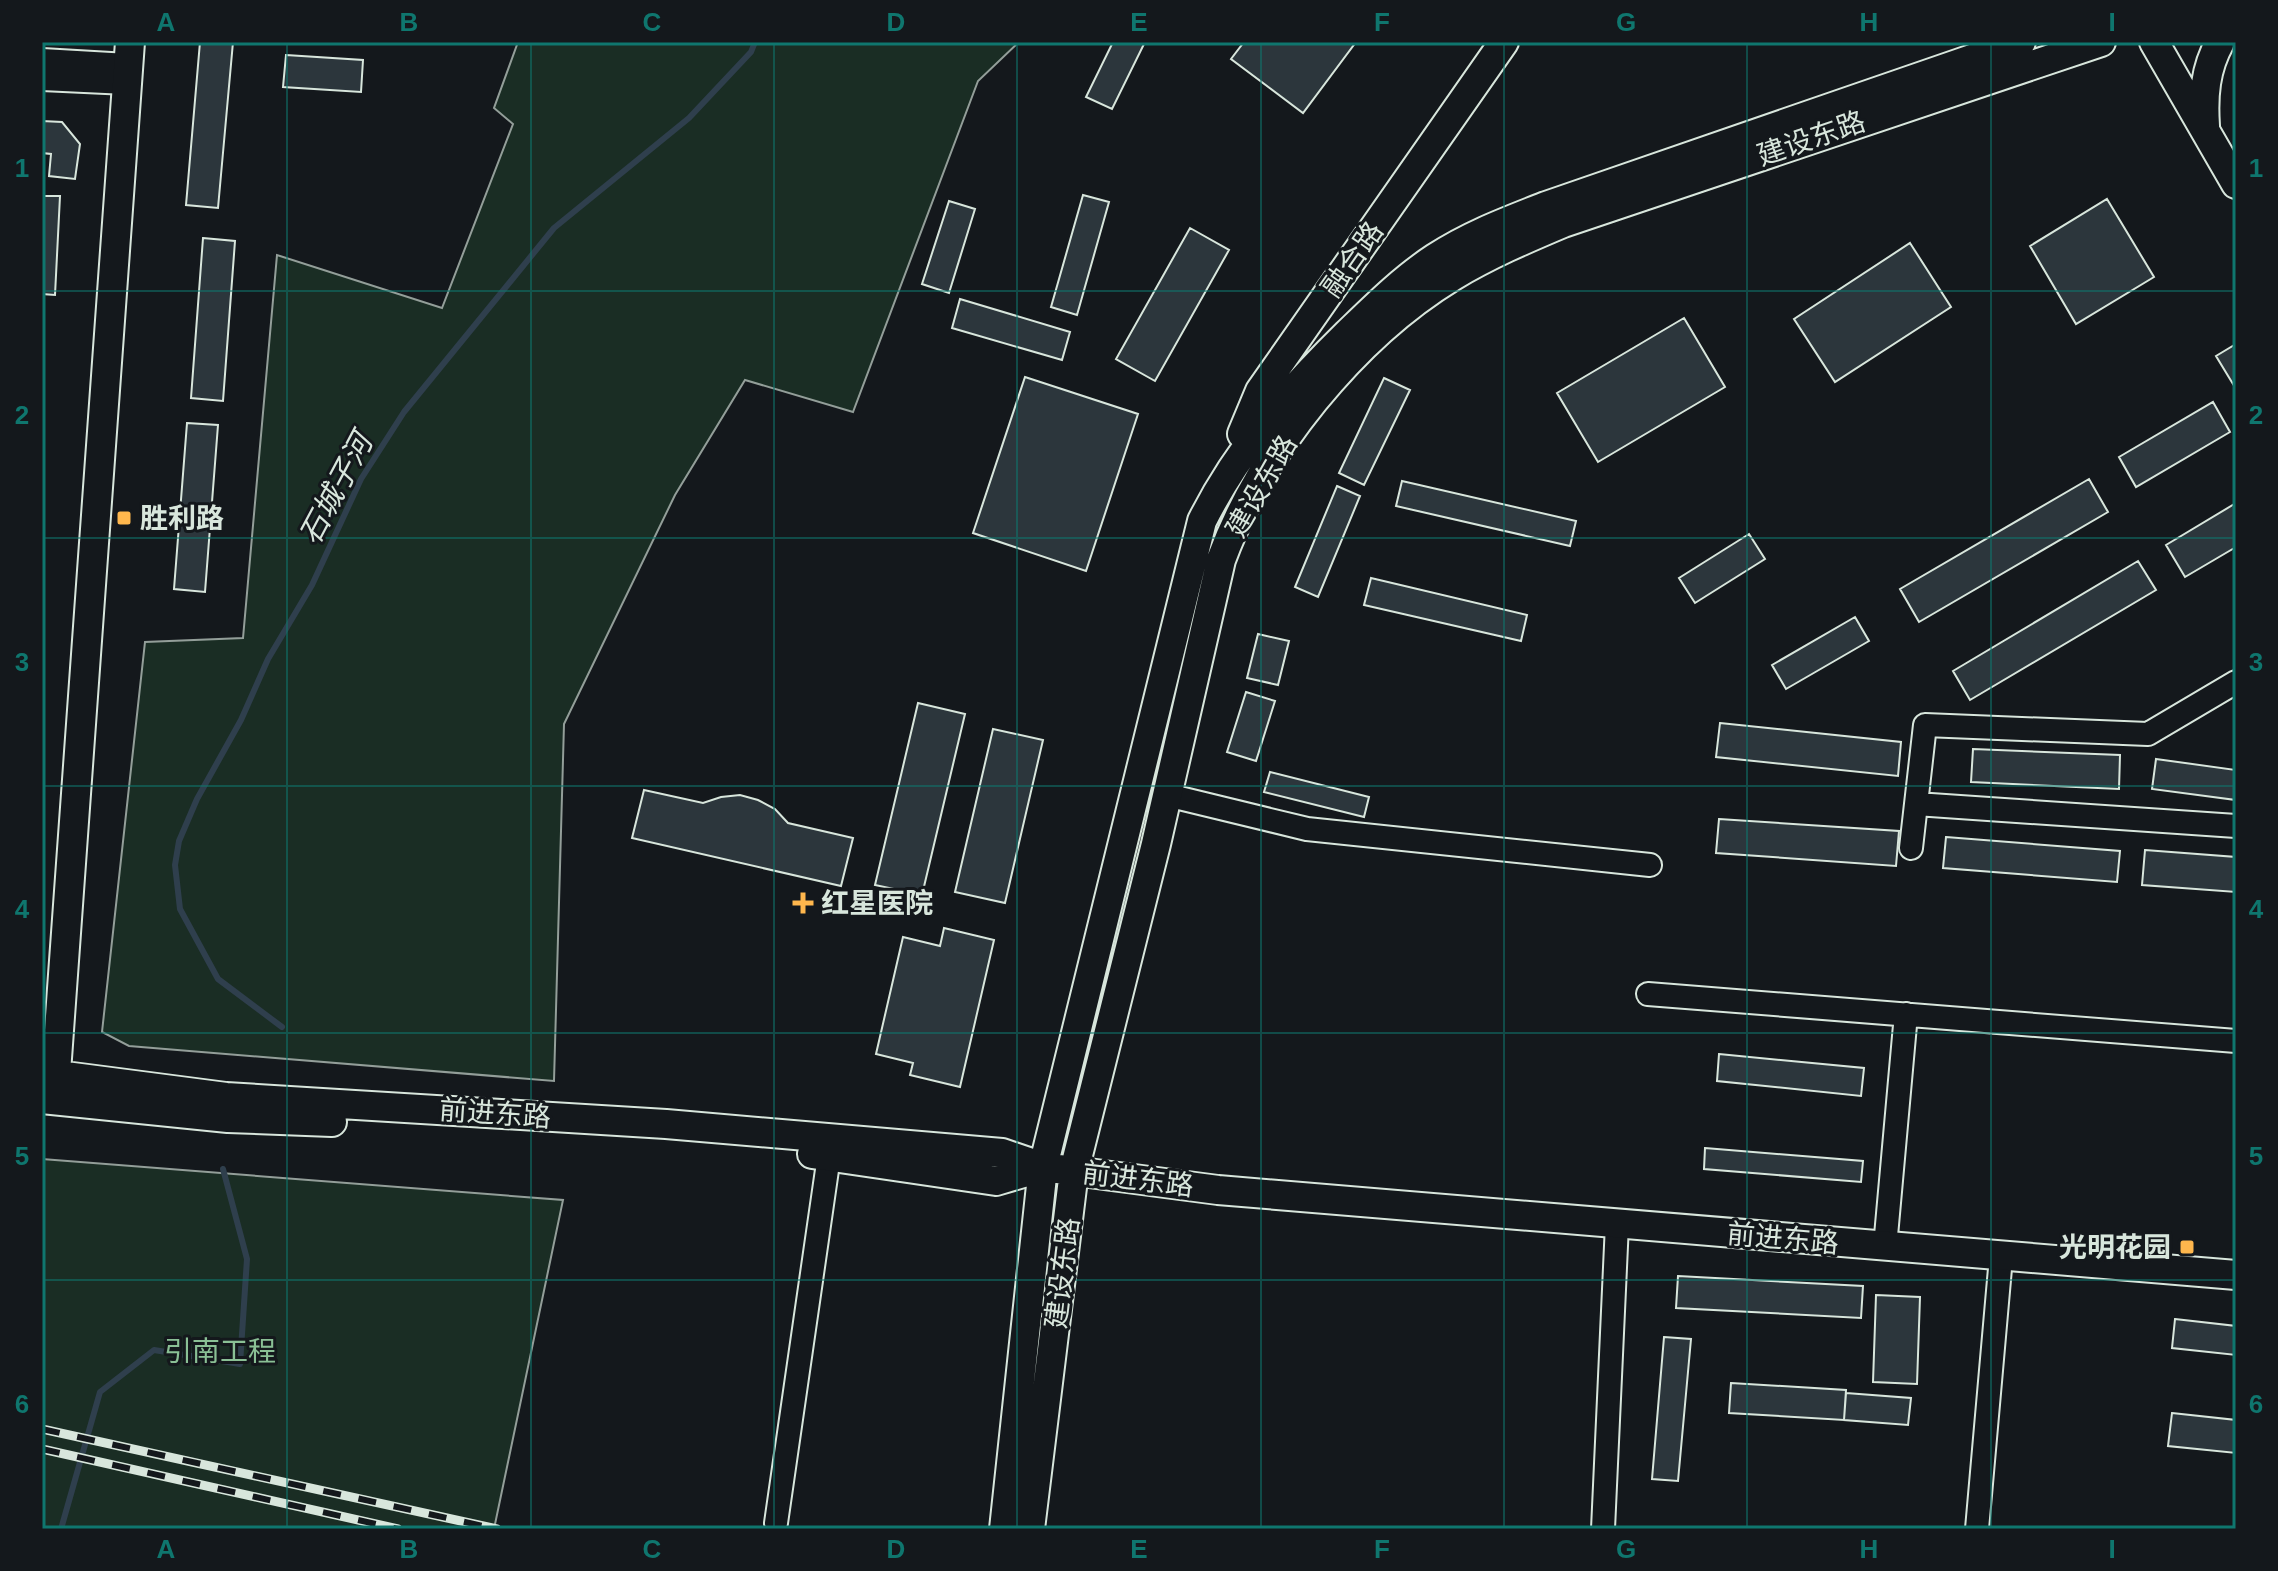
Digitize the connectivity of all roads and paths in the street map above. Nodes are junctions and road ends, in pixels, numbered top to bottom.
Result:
1 (1504, 42) edge
2 (2021, 42) edge
3 (2101, 42) edge
4 (2154, 42) edge
5 (2220, 42) edge
6 (42, 60) edge
7 (128, 64) edge
8 (42, 79) edge
9 (2218, 144) edge
10 (2236, 184) edge
11 (1220, 486) junction
12 (2236, 682) edge
13 (1167, 795) junction
14 (1916, 804) junction
15 (2236, 826) edge
16 (1911, 848) dead end
17 (1650, 865) dead end
18 (1648, 994) dead end
19 (1906, 1014) junction
20 (2236, 1041) edge
21 (49, 1087) edge
22 (829, 1156) junction
23 (1043, 1167) junction
24 (1074, 1171) junction
25 (1617, 1224) junction
26 (1885, 1247) junction
27 (2001, 1257) junction
28 (2236, 1275) edge
29 (776, 1523) dead end
30 (1004, 1529) edge
31 (1030, 1529) edge
32 (1603, 1529) edge
33 (1977, 1529) edge

1 - 11 main road, 融合路
2 - 11 main road, 建设东路
3 - 13 main road, 建设东路
4 - 9 main road
5 - 9 main road
6 - 7 street
7 - 8 street
7 - 21 main road
9 - 10 main road
11 - 23 main road, 建设东路
12 - 14 street
13 - 17 street
13 - 24 main road, 建设东路
14 - 15 street
14 - 16 street
18 - 19 street
19 - 20 street
19 - 26 street
21 - 22 main road
21 - 23 main road, 前进东路
22 - 23 main road
22 - 29 street
23 - 24 main road, 前进东路
23 - 30 main road, 建设东路
24 - 25 main road, 前进东路
24 - 31 main road, 建设东路
25 - 26 main road, 前进东路
25 - 32 street
26 - 27 main road, 前进东路
27 - 28 main road, 前进东路
27 - 33 street

